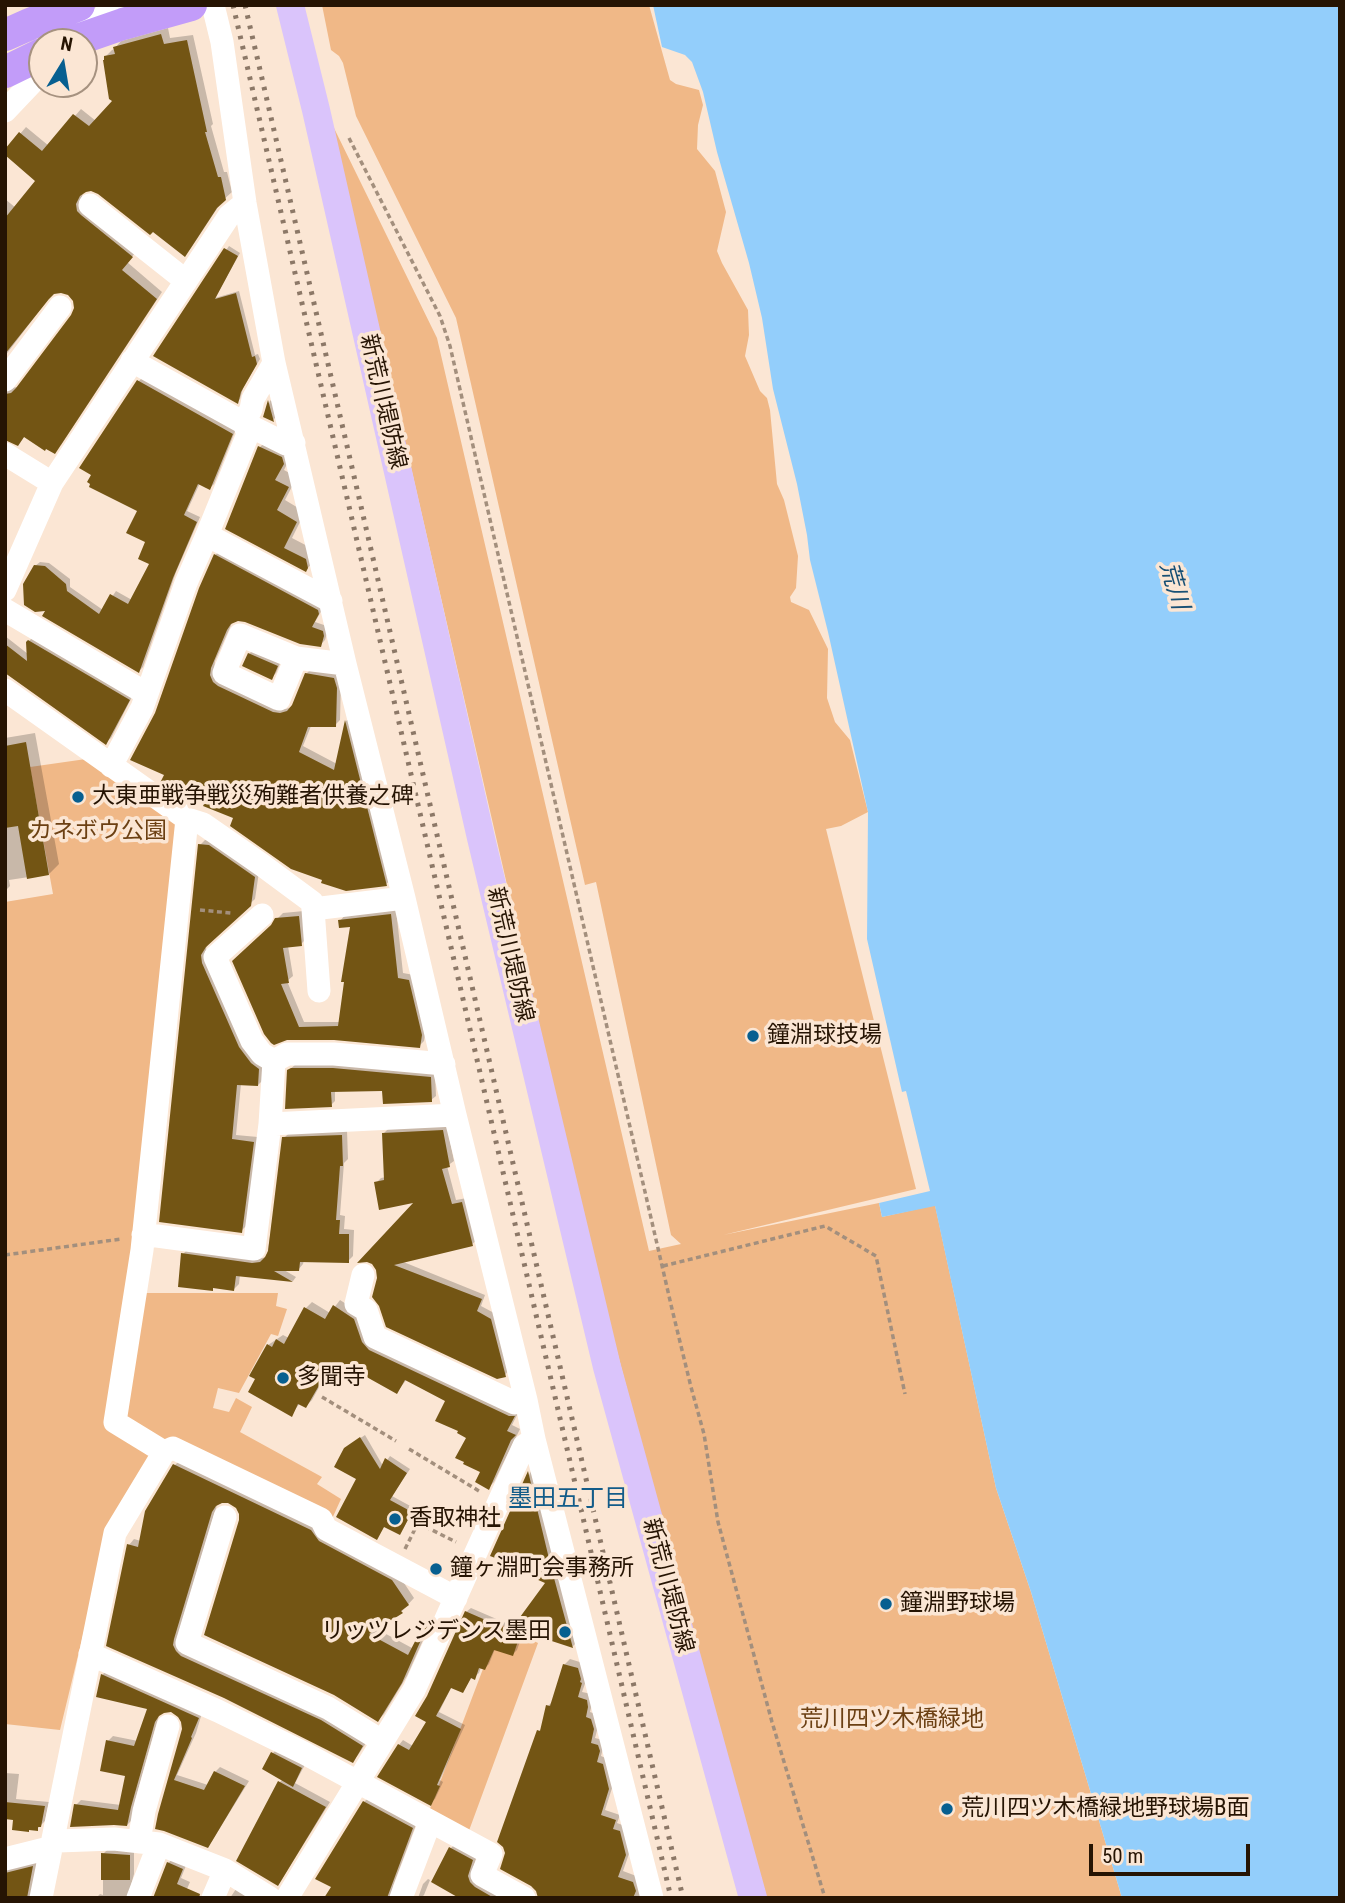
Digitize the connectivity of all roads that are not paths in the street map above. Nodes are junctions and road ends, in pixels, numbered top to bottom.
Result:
1 (79, 5) edge
2 (119, 5) edge
3 (191, 5) edge
4 (213, 5) edge
5 (290, 5) edge
6 (88, 28) edge
7 (98, 33) edge
8 (5, 35) edge
9 (28, 61) edge
10 (5, 72) edge
11 (28, 87) edge
12 (5, 111) edge
13 (245, 203) junction
14 (90, 205) dead end
15 (186, 281) junction
16 (60, 307) dead end
17 (132, 361) junction
18 (274, 363) junction
19 (5, 380) edge
20 (244, 423) junction
21 (294, 443) junction
22 (5, 454) edge
23 (52, 483) junction
24 (207, 535) junction
25 (5, 590) edge
26 (331, 601) junction
27 (5, 610) edge
28 (296, 658) dead end
29 (345, 664) junction
30 (5, 690) edge
31 (147, 694) junction
32 (111, 766) junction
33 (187, 819) junction
34 (404, 898) junction
35 (313, 909) junction
36 (262, 915) dead end
37 (319, 991) dead end
38 (274, 1061) junction
39 (444, 1064) junction
40 (455, 1115) junction
41 (270, 1124) junction
42 (143, 1236) junction
43 (363, 1276) dead end
44 (526, 1400) junction
45 (534, 1439) junction
46 (164, 1452) junction
47 (225, 1517) dead end
48 (456, 1598) junction
49 (90, 1654) junction
50 (169, 1726) dead end
51 (382, 1741) junction
52 (357, 1783) junction
53 (430, 1822) junction
54 (149, 1843) junction
55 (49, 1849) junction
56 (5, 1858) edge
57 (225, 1870) junction
58 (41, 1898) edge
59 (138, 1898) edge
60 (213, 1898) edge
61 (270, 1898) edge
62 (287, 1898) edge
63 (401, 1898) edge
64 (524, 1898) edge
65 (652, 1898) edge
66 (753, 1898) edge

1 - 8 highway
2 - 6 street
3 - 7 highway
4 - 13 street
5 - 66 main road, 新荒川堤防線
9 - 10 highway
11 - 12 street
13 - 15 street
13 - 18 street
14 - 15 street
15 - 17 street
16 - 19 street
17 - 20 street
17 - 23 street
18 - 20 street
18 - 21 street
20 - 21 street
20 - 24 street
21 - 26 street
22 - 23 street
23 - 25 street
24 - 26 street
24 - 31 street
26 - 29 street
27 - 31 street
28 - 29 street
29 - 34 street
30 - 32 street
31 - 32 street
32 - 33 street
33 - 35 street
33 - 42 street
34 - 35 street
34 - 39 street
35 - 37 street
36 - 38 street
38 - 39 street
38 - 41 street
39 - 40 street
40 - 41 street
40 - 44 street
41 - 42 street
42 - 46 street
43 - 44 street
44 - 45 street
45 - 48 street
45 - 65 street
46 - 48 street
46 - 49 street
47 - 51 street
48 - 51 street
49 - 52 street
49 - 55 street
50 - 54 street
51 - 52 street
52 - 53 street
52 - 62 street
53 - 63 street
53 - 64 street
54 - 55 street
54 - 57 street
54 - 59 street
55 - 56 street
55 - 58 street
57 - 60 street
57 - 61 street

